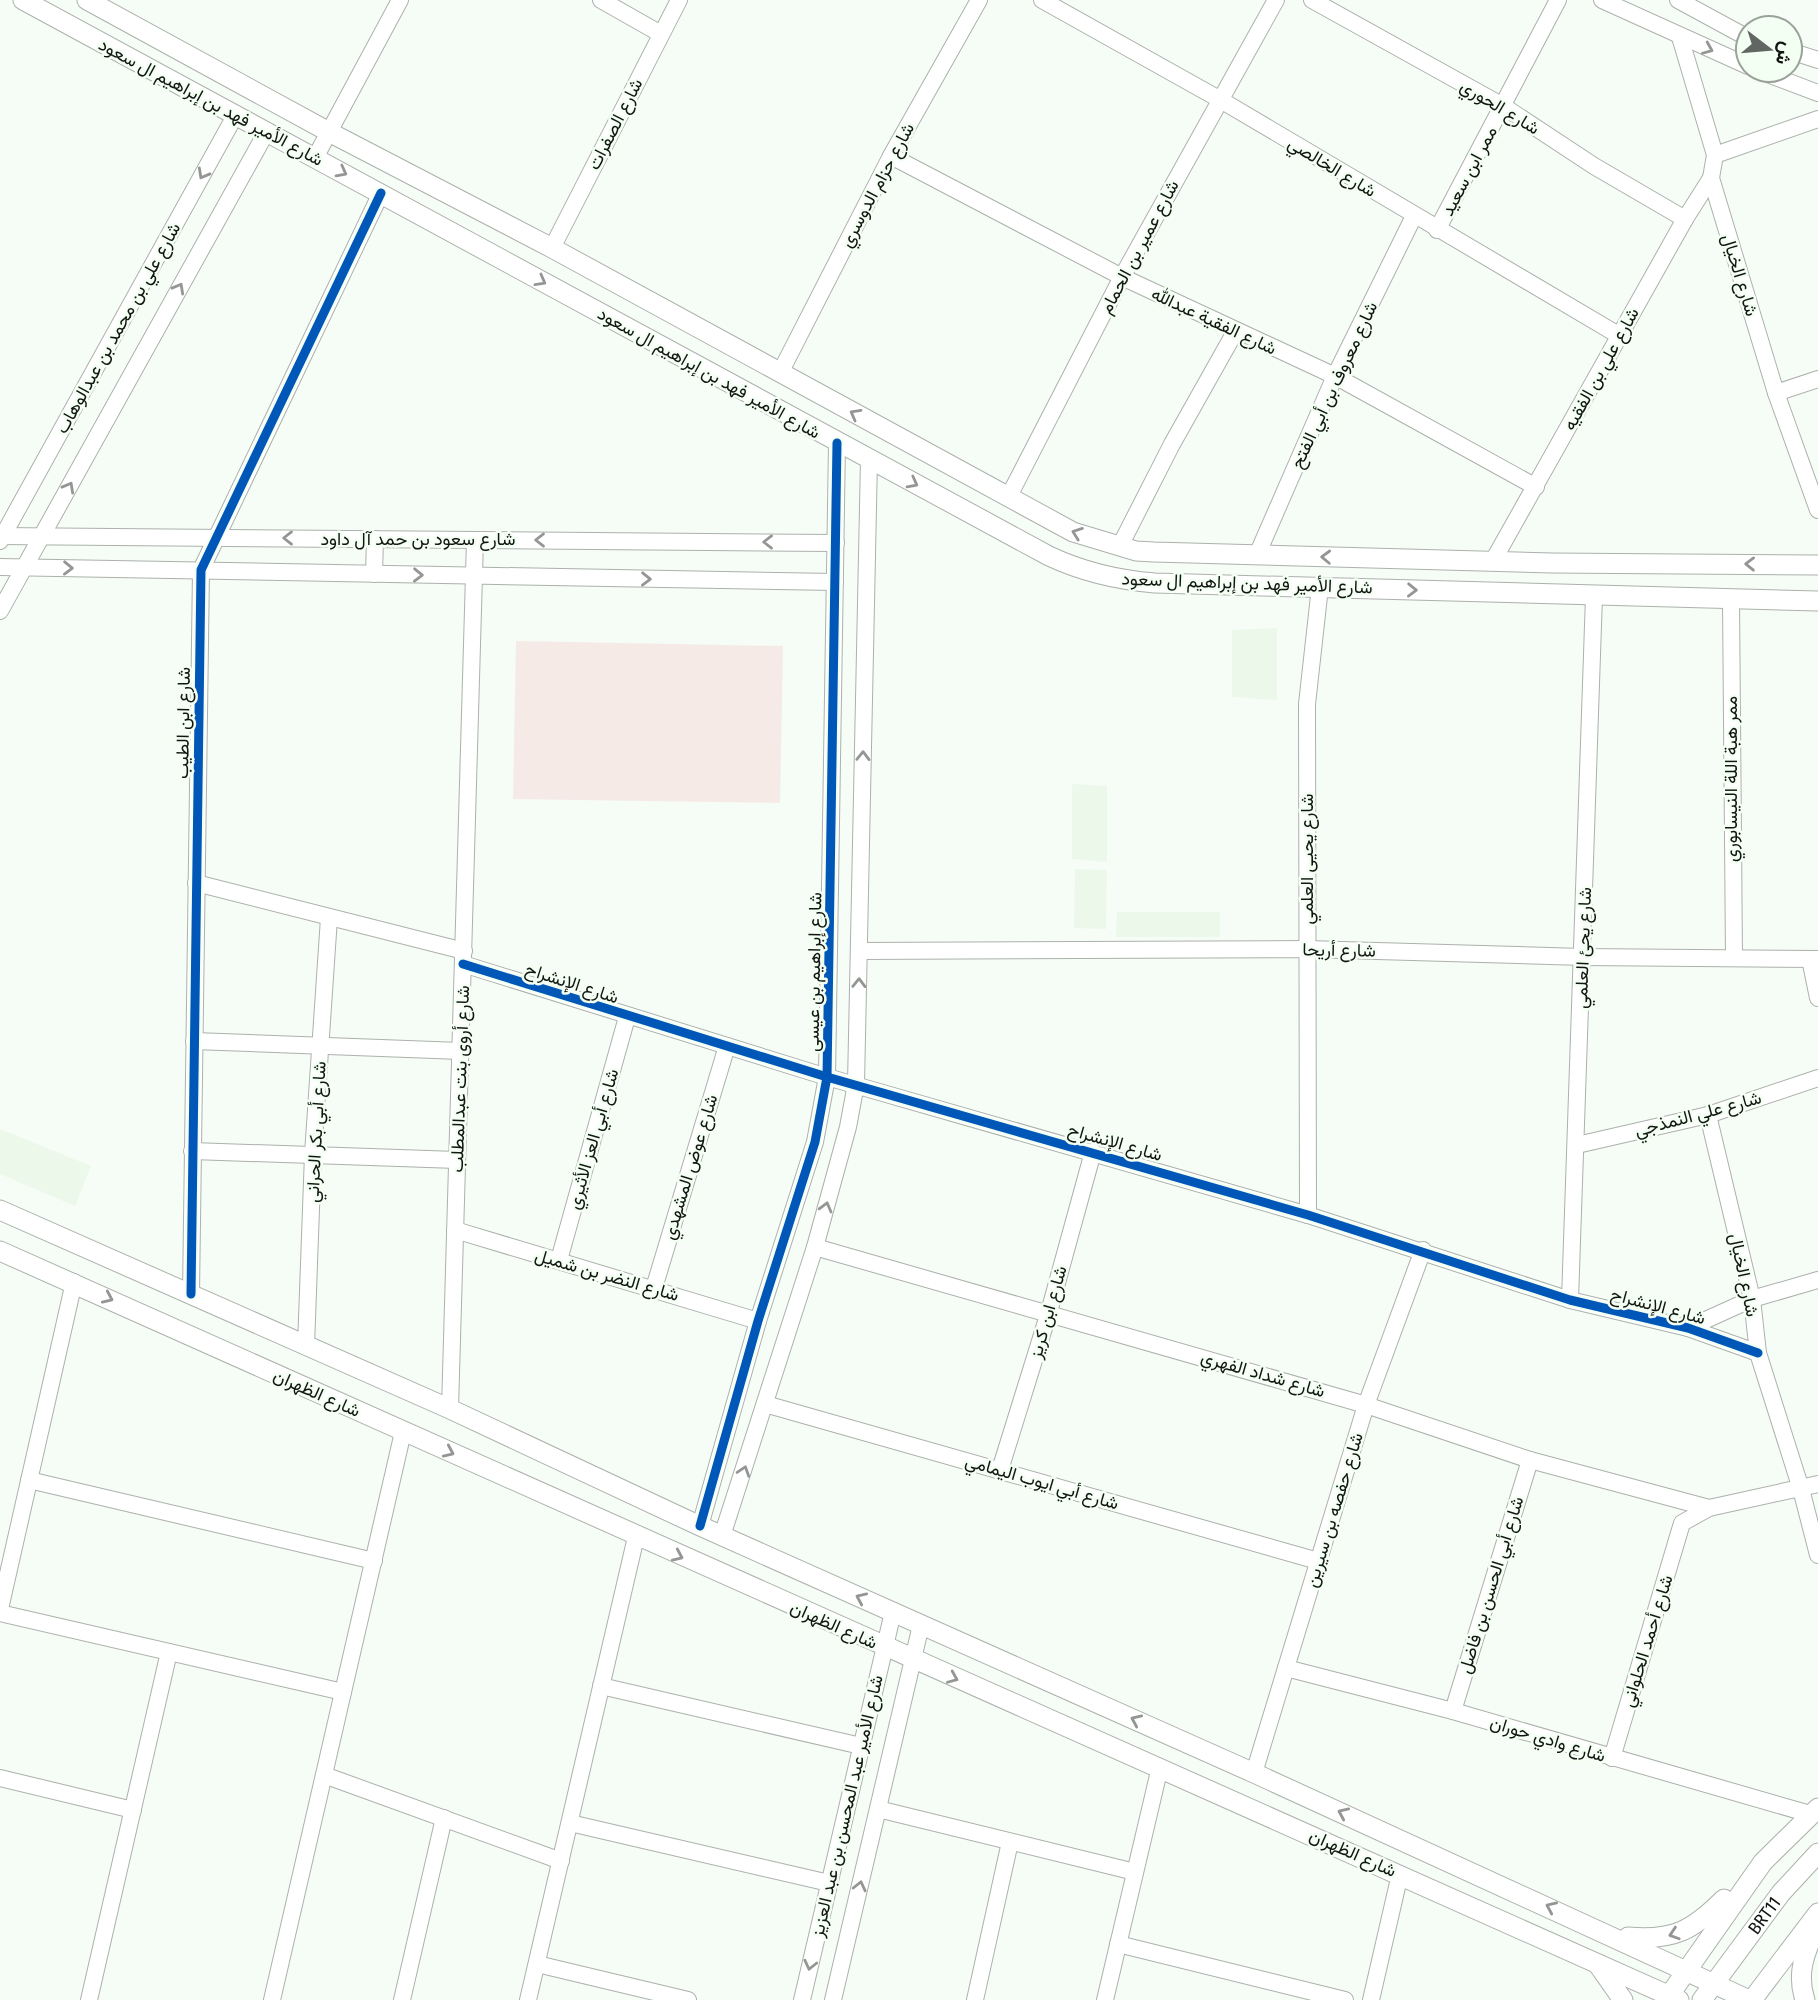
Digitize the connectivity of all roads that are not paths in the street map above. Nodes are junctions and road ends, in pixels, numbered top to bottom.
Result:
1 (23, 0) edge
2 (87, 0) edge
3 (400, 0) edge
4 (601, 0) edge
5 (679, 0) edge
6 (979, 0) edge
7 (1042, 0) edge
8 (1276, 0) edge
9 (1312, 0) edge
10 (1558, 0) edge
11 (1602, 0) edge
12 (1678, 0) edge
13 (1734, 30) edge
14 (661, 34) junction
15 (1680, 37) junction
16 (1734, 60) edge
17 (1794, 84) edge
18 (1818, 93) edge
19 (1219, 99) junction
20 (1503, 106) junction
21 (236, 114) junction
22 (1818, 119) edge
23 (267, 131) junction
24 (329, 132) junction
25 (1715, 155) junction
26 (891, 156) junction
27 (315, 158) junction
28 (1711, 178) junction
29 (382, 193) junction
30 (1413, 216) junction
31 (1685, 219) junction
32 (1437, 230) junction
33 (551, 248) junction
34 (1122, 277) junction
35 (1235, 332) junction
36 (1620, 336) junction
37 (780, 373) junction
38 (1335, 376) junction
39 (1818, 379) edge
40 (1776, 393) junction
41 (837, 443) junction
42 (869, 458) junction
43 (1536, 487) junction
44 (1007, 498) junction
45 (1818, 510) edge
46 (41, 536) junction
47 (1, 538) edge
48 (219, 538) junction
49 (375, 539) junction
50 (475, 540) junction
51 (836, 543) junction
52 (1120, 546) junction
53 (1257, 555) junction
54 (1493, 561) junction
55 (1818, 565) edge
56 (0, 567) edge
57 (24, 567) junction
58 (201, 570) junction
59 (374, 574) junction
60 (474, 576) junction
61 (835, 582) junction
62 (1320, 587) junction
63 (1594, 596) junction
64 (1731, 600) junction
65 (1818, 601) edge
66 (0, 611) edge
67 (197, 883) junction
68 (329, 918) junction
69 (1307, 949) junction
70 (860, 951) junction
71 (1583, 957) junction
72 (464, 958) junction
73 (1734, 958) junction
74 (1814, 959) edge
75 (1818, 998) edge
76 (628, 1017) junction
77 (194, 1041) junction
78 (320, 1046) junction
79 (727, 1046) junction
80 (461, 1051) junction
81 (827, 1077) junction
82 (1818, 1078) edge
83 (856, 1084) junction
84 (1708, 1115) junction
85 (1577, 1145) junction
86 (192, 1151) junction
87 (1093, 1152) junction
88 (313, 1154) junction
89 (457, 1160) junction
90 (0, 1210) edge
91 (1308, 1214) junction
92 (455, 1230) junction
93 (815, 1247) junction
94 (0, 1251) edge
95 (1423, 1251) junction
96 (559, 1260) junction
97 (1818, 1280) edge
98 (74, 1282) junction
99 (654, 1288) junction
100 (191, 1294) junction
101 (1752, 1299) junction
102 (1570, 1300) junction
103 (1049, 1312) junction
104 (758, 1321) junction
105 (1688, 1328) junction
106 (306, 1346) junction
107 (1758, 1353) junction
108 (765, 1404) junction
109 (1366, 1405) junction
110 (450, 1409) junction
111 (403, 1432) junction
112 (1530, 1460) junction
113 (1000, 1470) junction
114 (29, 1480) junction
115 (1818, 1484) edge
116 (1801, 1489) junction
117 (1709, 1508) junction
118 (1682, 1523) joint
119 (700, 1526) junction
120 (722, 1536) junction
121 (636, 1537) junction
122 (1818, 1555) edge
123 (373, 1561) junction
124 (1318, 1561) junction
125 (0, 1611) edge
126 (893, 1612) junction
127 (921, 1625) junction
128 (885, 1648) junction
129 (169, 1652) junction
130 (913, 1661) junction
131 (1286, 1668) junction
132 (601, 1686) junction
133 (343, 1692) junction
134 (1453, 1711) junction
135 (862, 1746) junction
136 (1612, 1758) junction
137 (1160, 1767) junction
138 (1254, 1773) junction
139 (324, 1775) junction
140 (0, 1778) edge
141 (878, 1809) junction
142 (133, 1810) junction
143 (1814, 1811) edge
144 (444, 1818) junction
145 (570, 1823) junction
146 (1010, 1842) junction
147 (1818, 1853) edge
148 (561, 1861) junction
149 (1763, 1861) junction
150 (1135, 1872) junction
151 (1401, 1874) junction
152 (829, 1883) junction
153 (1818, 1913) edge
154 (1818, 1922) edge
155 (1613, 1936) junction
156 (1118, 1944) junction
157 (1594, 1961) junction
158 (537, 1964) junction
159 (1688, 1970) junction
160 (1706, 1995) edge
161 (664, 1997) edge
162 (1672, 1998) edge
163 (89, 2000) edge
164 (272, 2000) edge
165 (402, 2000) edge
166 (528, 2000) edge
167 (688, 2000) edge
168 (802, 2000) edge
169 (833, 2000) edge
170 (975, 2000) edge
171 (1105, 2000) edge
172 (1345, 2000) edge
173 (1371, 2000) edge
174 (1623, 2000) edge
175 (1750, 2000) edge
176 (1805, 2000) edge

1 - 21 main road, شارع الأمير فهد بن إبراهيم ال سعود
2 - 24 main road, شارع الأمير فهد بن إبراهيم ال سعود
3 - 24 street
4 - 14 street
5 - 14 street, شارع الصفرات
6 - 26 street, شارع حزام الدوسري
7 - 19 street, شارع الخالصي
8 - 19 street, شارع عمير بن الحمام
9 - 20 street, شارع الحوري
10 - 20 street, ممر ابن سعيد
11 - 15 street
12 - 13 street
14 - 33 street, شارع الصفرات
15 -> 16 street
15 - 25 street, شارع الخيال
17 - 18 street
19 - 30 street, شارع الخالصي
19 - 34 street, شارع عمير بن الحمام
20 - 31 street, شارع الحوري
20 - 32 street, ممر ابن سعيد
21 - 23 main road, شارع الأمير فهد بن إبراهيم ال سعود
21 -> 47 street, شارع علي بن محمد بن عبدالوهاب
22 - 25 street
23 - 27 main road, شارع الأمير فهد بن إبراهيم ال سعود
46 -> 23 street
24 - 27 street
24 - 33 main road, شارع الأمير فهد بن إبراهيم ال سعود
25 - 28 street, شارع الخيال
26 - 34 street, شارع الفقية عبدالله
26 - 37 street, شارع حزام الدوسري
27 -> 29 main road, شارع الأمير فهد بن إبراهيم ال سعود
28 - 31 street, شارع علي بن الفقيه
28 - 40 street, شارع الخيال
29 -> 41 main road, شارع الأمير فهد بن إبراهيم ال سعود
29 - 48 street, شارع ابن الطيب
30 - 32 street, شارع الخالصي
30 - 38 street, شارع معروف بن أبي الفتح
31 - 36 street, شارع علي بن الفقيه
32 - 36 street, شارع الخالصي
33 - 37 main road, شارع الأمير فهد بن إبراهيم ال سعود
34 - 35 street, شارع الفقية عبدالله
34 - 44 street, شارع عمير بن الحمام
35 - 38 street, شارع الفقية عبدالله
35 - 52 street
36 - 43 street, شارع علي بن الفقيه
44 -> 37 main road, شارع الأمير فهد بن إبراهيم ال سعود
38 - 43 street, شارع الفقية عبدالله
38 - 53 street, شارع معروف بن أبي الفتح
39 - 40 street
40 - 45 street, شارع الخيال
41 - 42 main road, شارع الأمير فهد بن إبراهيم ال سعود
41 - 51 street, شارع إبراهيم بن عيسى
42 -> 62 main road, شارع الأمير فهد بن إبراهيم ال سعود
70 -> 42 street
43 - 54 street, شارع علي بن الفقيه
52 -> 44 main road, شارع الأمير فهد بن إبراهيم ال سعود
46 - 47 street, شارع سعود بن حمد آل داود
46 - 48 street, شارع سعود بن حمد آل داود
46 - 57 street
49 -> 48 street, شارع سعود بن حمد آل داود
48 - 58 street, شارع ابن الطيب
49 - 50 street, شارع سعود بن حمد آل داود
49 - 59 street
51 -> 50 street, شارع سعود بن حمد آل داود
50 - 60 street, شارع أروى بنت عبدالمطلب
51 - 61 street, شارع إبراهيم بن عيسى
52 - 53 main road, شارع الأمير فهد بن إبراهيم ال سعود
54 -> 53 main road, شارع الأمير فهد بن إبراهيم ال سعود
55 -> 54 main road, شارع الأمير فهد بن إبراهيم ال سعود
56 - 57 street
57 -> 58 street
57 - 66 street
58 - 59 street
58 - 67 street, شارع ابن الطيب
59 -> 60 street
60 -> 61 street
60 - 72 street, شارع أروى بنت عبدالمطلب
61 - 81 street, شارع إبراهيم بن عيسى
62 -> 63 main road, شارع الأمير فهد بن إبراهيم ال سعود
62 - 69 street, شارع يحيى العلمي
63 - 64 main road, شارع الأمير فهد بن إبراهيم ال سعود
63 - 71 street, شارع يحئ العلمي
64 - 65 main road, شارع الأمير فهد بن إبراهيم ال سعود
64 - 73 street, ممر هبة اللة النيسابوري
67 - 68 street, شارع الإنشراح
67 - 77 street, شارع ابن الطيب
68 - 72 street, شارع الإنشراح
68 - 78 street, شارع أبي بكر الحراني
69 - 70 street, شارع أريحا
69 - 71 street, شارع أريحا
69 - 91 street, شارع يحيى العلمي
83 -> 70 street
71 - 73 street, شارع أريحا
71 - 85 street, شارع يحئ العلمي
72 - 76 street, شارع الإنشراح
72 - 80 street, شارع أروى بنت عبدالمطلب
73 - 74 street, شارع أريحا
74 - 75 street
76 - 79 street, شارع الإنشراح
76 - 96 street, شارع أبي العز الأثيري
77 - 78 street
77 - 86 street, شارع ابن الطيب
78 - 80 street
78 - 88 street, شارع أبي بكر الحراني
79 - 81 street, شارع الإنشراح
79 - 99 street, شارع عوض المشهدي
80 - 89 street, شارع أروى بنت عبدالمطلب
81 - 83 street, شارع الإنشراح
81 - 104 street, شارع إبراهيم بن عيسى
82 - 84 street, شارع علي النمذجي
83 - 87 street, شارع الإنشراح
93 -> 83 street
84 - 85 street, شارع علي النمذجي
84 - 101 street, شارع الخيال
85 - 102 street, شارع يحئ العلمي
86 - 88 street
86 - 100 street, شارع ابن الطيب
87 - 91 street, شارع الإنشراح
87 - 103 street, شارع ابن كريز
88 - 89 street
88 - 106 street, شارع أبي بكر الحراني
89 - 92 street, شارع أروى بنت عبدالمطلب
90 - 100 main road, شارع الظهران
91 - 95 street, شارع الإنشراح
92 - 96 street, شارع النضر بن شميل
92 - 110 street, شارع أروى بنت عبدالمطلب
93 - 103 street, شارع شداد الفهري
93 - 108 street
94 - 98 main road, شارع الظهران
95 - 102 street, شارع الإنشراح
95 - 109 street, شارع حفصه بن سيرين
96 - 99 street, شارع النضر بن شميل
97 - 101 street, شارع الإنشراح
98 -> 111 main road, شارع الظهران
98 - 114 street
99 - 104 street, شارع النضر بن شميل
100 - 106 main road, شارع الظهران
101 - 105 street, شارع الإنشراح
101 - 107 street, شارع الخيال
102 - 105 street, شارع الإنشراح
103 - 109 street, شارع شداد الفهري
103 - 113 street, شارع ابن كريز
104 - 119 street, شارع إبراهيم بن عيسى
105 - 107 street, شارع الإنشراح
106 - 110 main road, شارع الظهران
107 - 116 street, شارع الخيال
108 - 113 street, شارع أبي ايوب اليمامي
120 -> 108 street
109 - 112 street, شارع شداد الفهري
109 - 124 street, شارع حفصه بن سيرين
110 - 119 main road, شارع الظهران
111 -> 121 main road, شارع الظهران
111 - 123 street
112 - 117 street, شارع شداد الفهري
112 - 134 street, شارع أبي الحسن بن فاضل
113 - 124 street, شارع أبي ايوب اليمامي
114 - 123 street
114 - 125 street
115 - 116 street, شارع شداد الفهري
116 - 117 street, شارع شداد الفهري
116 - 122 street, شارع الخيال
117 - 118 street, شارع شداد الفهري
118 - 136 street, شارع أحمد الحلواني
119 - 120 main road, شارع الظهران
126 -> 120 main road, شارع الظهران
121 -> 128 main road, شارع الظهران
121 - 132 street
123 - 133 street
124 - 131 street, شارع حفصه بن سيرين
125 - 129 street
126 - 127 main road, شارع الظهران
126 - 128 street, شارع الأمير عبد المحسن بن عبد العزيز
127 - 130 street, شارع الأمير عبد المحسن بن عبد العزيز
138 -> 127 main road, شارع الظهران
128 - 130 main road, شارع الظهران
128 - 135 street, شارع الأمير عبد المحسن بن عبد العزيز
129 - 133 street
129 - 142 street
130 -> 137 main road, شارع الظهران
130 - 141 street, شارع الأمير عبد المحسن بن عبد العزيز
131 - 134 street, شارع وادي حوران
131 - 138 street, شارع حفصه بن سيرين
132 - 135 street
132 - 145 street
133 - 139 street
134 - 136 street, شارع وادي حوران
135 - 152 street, شارع الأمير عبد المحسن بن عبد العزيز
136 - 143 street, شارع وادي حوران
137 - 150 street
137 - 151 main road, شارع الظهران
155 -> 138 main road, شارع الظهران
139 - 144 street
139 - 164 street
140 - 142 street
141 - 146 street
169 -> 141 street, شارع الأمير عبد المحسن بن عبد العزيز
142 - 163 street
143 - 149 main road
144 - 148 street
144 - 165 street
145 - 148 street
145 - 152 street
146 - 150 street
146 - 170 street
147 - 160 main road, BRT11
148 - 158 street
149 -> 155 main road
149 - 159 main road
150 - 156 street
151 - 157 main road, شارع الظهران
151 - 173 street
152 -> 168 street, شارع الأمير عبد المحسن بن عبد العزيز
153 - 175 main road
154 - 176 main road
155 - 159 main road, شارع الظهران
156 - 171 street
156 - 172 street
157 - 162 main road, شارع الظهران
157 - 174 main road
158 - 161 street
158 - 166 street
159 - 160 main road, شارع الظهران
159 - 162 main road
160 - 175 main road, شارع الظهران
161 - 167 street

